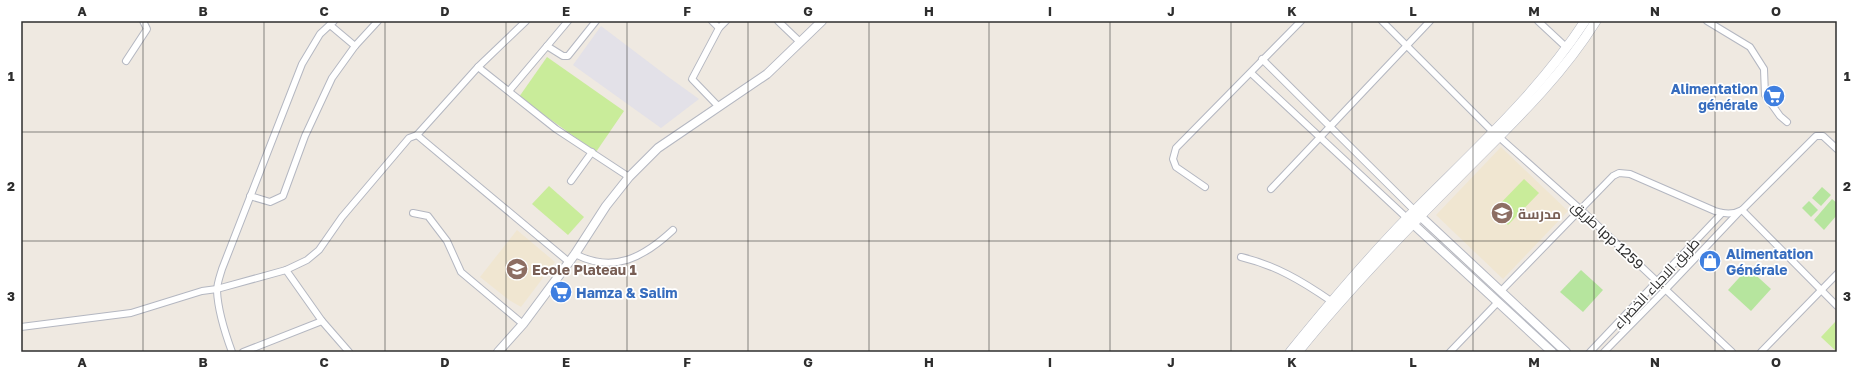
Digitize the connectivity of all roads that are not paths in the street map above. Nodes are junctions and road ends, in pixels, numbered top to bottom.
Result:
1 (143, 21) edge
2 (378, 21) edge
3 (526, 21) edge
4 (568, 21) edge
5 (596, 21) edge
6 (712, 21) edge
7 (726, 21) edge
8 (778, 21) edge
9 (822, 21) edge
10 (1301, 21) edge
11 (1382, 21) edge
12 (1430, 21) edge
13 (1538, 21) edge
14 (1584, 21) edge
15 (1596, 21) edge
16 (1708, 21) edge
17 (332, 23) edge
18 (719, 28) junction
19 (800, 42) junction
20 (1407, 45) junction
21 (355, 46) junction
22 (547, 46) junction
23 (1567, 48) junction
24 (1262, 59) junction
25 (126, 61) dead end
26 (478, 66) junction
27 (1250, 73) junction
28 (508, 91) junction
29 (719, 107) junction
30 (1787, 122) dead end
31 (1331, 127) junction
32 (1496, 134) junction
33 (417, 135) junction
34 (1320, 138) junction
35 (1837, 150) edge
36 (592, 152) junction
37 (629, 177) junction
38 (571, 181) dead end
39 (1205, 187) dead end
40 (1271, 189) dead end
41 (250, 196) junction
42 (1580, 209) junction
43 (1740, 211) junction
44 (413, 213) dead end
45 (1417, 213) junction
46 (1722, 213) junction
47 (1409, 221) junction
48 (673, 230) dead end
49 (575, 254) junction
50 (1240, 257) dead end
51 (569, 262) junction
52 (286, 270) junction
53 (1837, 274) edge
54 (1658, 281) junction
55 (217, 289) junction
56 (1666, 289) junction
57 (1502, 290) junction
58 (1821, 291) junction
59 (1331, 301) junction
60 (1498, 302) junction
61 (1837, 306) edge
62 (322, 321) junction
63 (523, 324) junction
64 (21, 327) edge
65 (232, 352) edge
66 (243, 352) edge
67 (349, 352) edge
68 (498, 352) edge
69 (1290, 352) edge
70 (1298, 352) edge
71 (1450, 352) edge
72 (1552, 352) edge
73 (1566, 352) edge
74 (1590, 352) edge
75 (1604, 352) edge
76 (1732, 352) edge
77 (1761, 352) edge

1 - 25 street
2 - 21 street
3 - 26 street
4 - 22 street
5 - 22 street
6 - 18 street
7 - 18 street
8 - 19 street
9 - 19 street
10 - 24 street
11 - 20 street, طريق lpp 1259
12 - 20 street
13 - 23 street
14 - 23 main road
15 - 32 main road
16 - 30 street
17 - 21 street
17 - 41 street
18 - 29 street
19 - 29 street
20 - 31 street
20 - 32 street, طريق lpp 1259
21 - 41 street
22 - 28 street
23 - 32 main road
24 - 27 street
24 - 31 street
26 - 28 street
26 - 33 street
27 - 34 street
27 - 39 street
28 - 36 street
29 - 37 street
31 - 34 street
31 - 45 street
32 - 42 street, طريق lpp 1259
32 - 45 main road
33 - 51 street
33 - 52 street
34 - 40 street
34 - 47 street
35 - 43 street
36 - 37 street
36 - 38 street
37 - 49 street
41 - 55 street
42 - 46 street
42 - 54 street, طريق lpp 1259
42 - 57 street
43 - 46 street
43 - 56 street
43 - 58 street
44 - 63 street
45 - 47 main road
45 - 57 street
46 - 54 street, طريق الاحياء الخضراء
47 - 59 main road
47 - 60 street
47 - 70 main road
48 - 49 street
49 - 51 street
50 - 59 street
51 - 63 street
52 - 55 street
52 - 62 street
53 - 58 street
54 - 56 street, طريق lpp 1259
54 - 74 street, طريق الاحياء الخضراء
55 - 64 street
55 - 65 street
56 - 75 street
56 - 76 street, طريق lpp 1259
57 - 73 street
58 - 61 street
58 - 77 street
59 - 69 main road
60 - 71 street
60 - 72 street
62 - 66 street
62 - 67 street
63 - 68 street

